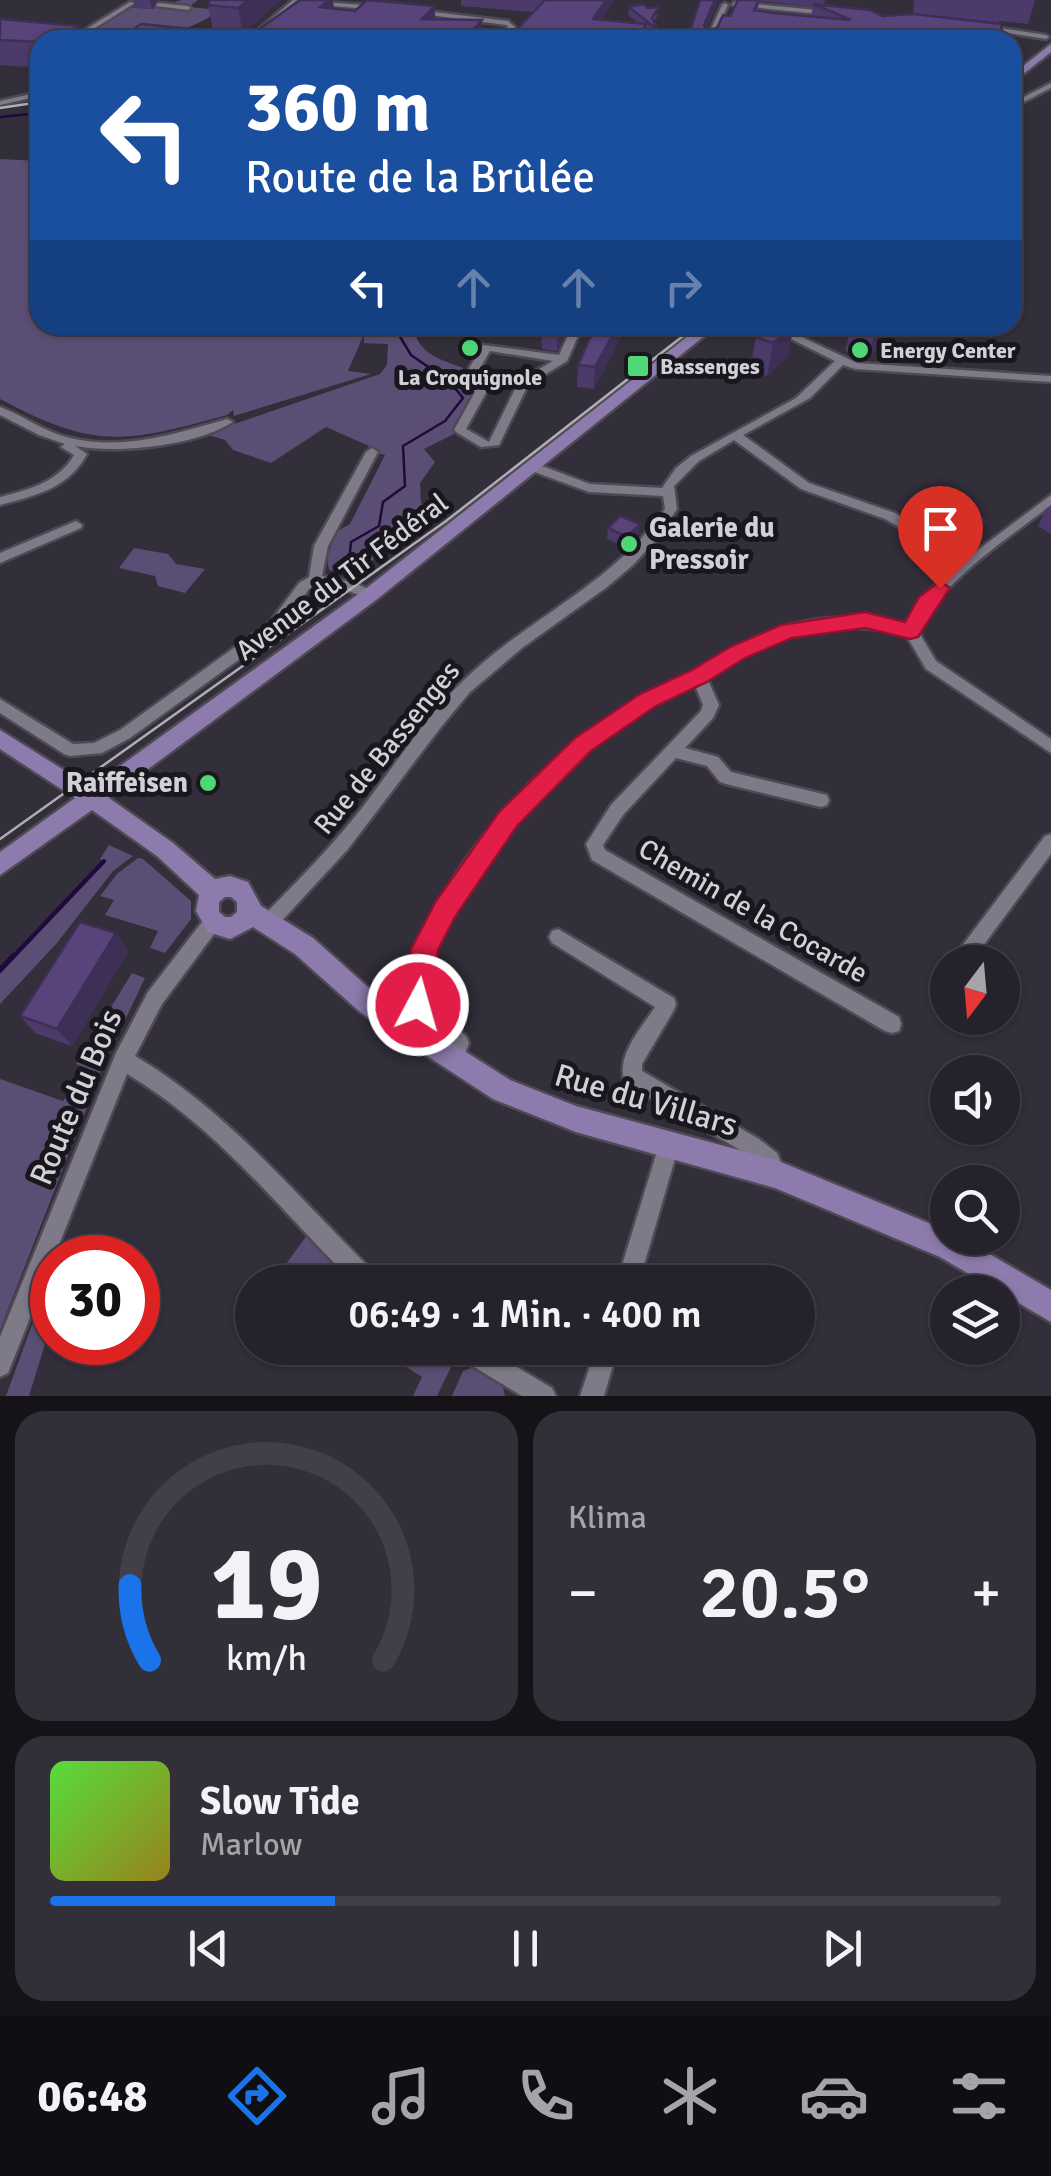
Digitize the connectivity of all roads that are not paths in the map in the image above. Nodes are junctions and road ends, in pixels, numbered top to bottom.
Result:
1 (297, 0) edge
2 (132, 3) dead end
3 (729, 5) edge
4 (158, 6) dead end
5 (188, 8) dead end
6 (383, 9) edge
7 (413, 12) edge
8 (838, 14) edge
9 (971, 26) edge
10 (87, 30) edge
11 (261, 30) edge
12 (509, 30) edge
13 (713, 30) edge
14 (990, 30) edge
15 (1022, 37) edge
16 (1048, 41) edge
17 (1022, 69) edge
18 (1051, 84) edge
19 (30, 96) edge
20 (1022, 100) edge
21 (0, 103) edge
22 (573, 335) edge
23 (698, 335) edge
24 (787, 335) edge
25 (563, 358) junction
26 (840, 362) junction
27 (1051, 379) edge
28 (0, 410) edge
29 (228, 422) dead end
30 (738, 437) junction
31 (66, 447) dead end
32 (372, 452) dead end
33 (532, 467) junction
34 (668, 492) junction
35 (1051, 499) edge
36 (0, 501) edge
37 (76, 525) dead end
38 (920, 535) dead end
39 (0, 558) edge
40 (315, 580) junction
41 (370, 596) junction
42 (910, 631) junction
43 (700, 676) junction
44 (0, 705) edge
45 (0, 738) edge
46 (1051, 747) edge
47 (673, 751) junction
48 (93, 800) junction
49 (821, 800) dead end
50 (1051, 840) edge
51 (0, 865) edge
52 (214, 894) junction
53 (260, 916) junction
54 (212, 924) junction
55 (558, 937) dead end
56 (973, 945) edge
57 (892, 1024) dead end
58 (123, 1060) junction
59 (453, 1062) junction
60 (669, 1145) junction
61 (776, 1174) junction
62 (352, 1265) edge
63 (633, 1265) edge
64 (1051, 1307) edge
65 (0, 1364) edge
66 (492, 1365) edge
67 (602, 1365) edge
68 (544, 1396) edge
69 (592, 1396) edge

1 - 6 street
1 - 11 street
2 - 10 street
3 - 8 street
3 - 13 street
4 - 5 street
7 - 12 street
9 - 14 street
15 - 16 street
16 - 17 main road
18 - 20 street
19 - 21 street
22 - 25 street
23 - 33 main road, Avenue du Tir Fédéral
24 - 26 street
25 - 25 street
26 - 27 street
26 - 30 street, Rue de Bassenges
28 - 29 street
30 - 34 street, Rue de Bassenges
30 - 38 street
31 - 36 street
32 - 40 street
33 - 34 street
33 - 41 main road, Avenue du Tir Fédéral
34 - 53 street, Rue de Bassenges
35 - 42 street
37 - 39 street
40 - 41 street
40 - 44 street
41 - 48 main road, Avenue du Tir Fédéral
42 - 43 street
42 - 46 street
43 - 47 street, Chemin de la Cocarde
43 - 59 street
45 - 48 main road
47 - 49 street
47 - 57 street, Chemin de la Cocarde
48 - 51 main road, Avenue du Tir Fédéral
48 - 52 main road
50 - 56 street
52 - 53 main road
52 - 54 main road
53 - 54 main road
53 - 59 main road, Rue du Villars
54 - 58 street, Route du Bois
55 - 61 street
58 - 62 street
58 - 65 street, Route du Bois
59 - 60 main road, Rue du Villars
60 - 61 main road, Rue du Villars
60 - 63 street
61 - 64 main road, Rue du Villars
66 - 68 street
67 - 69 street

